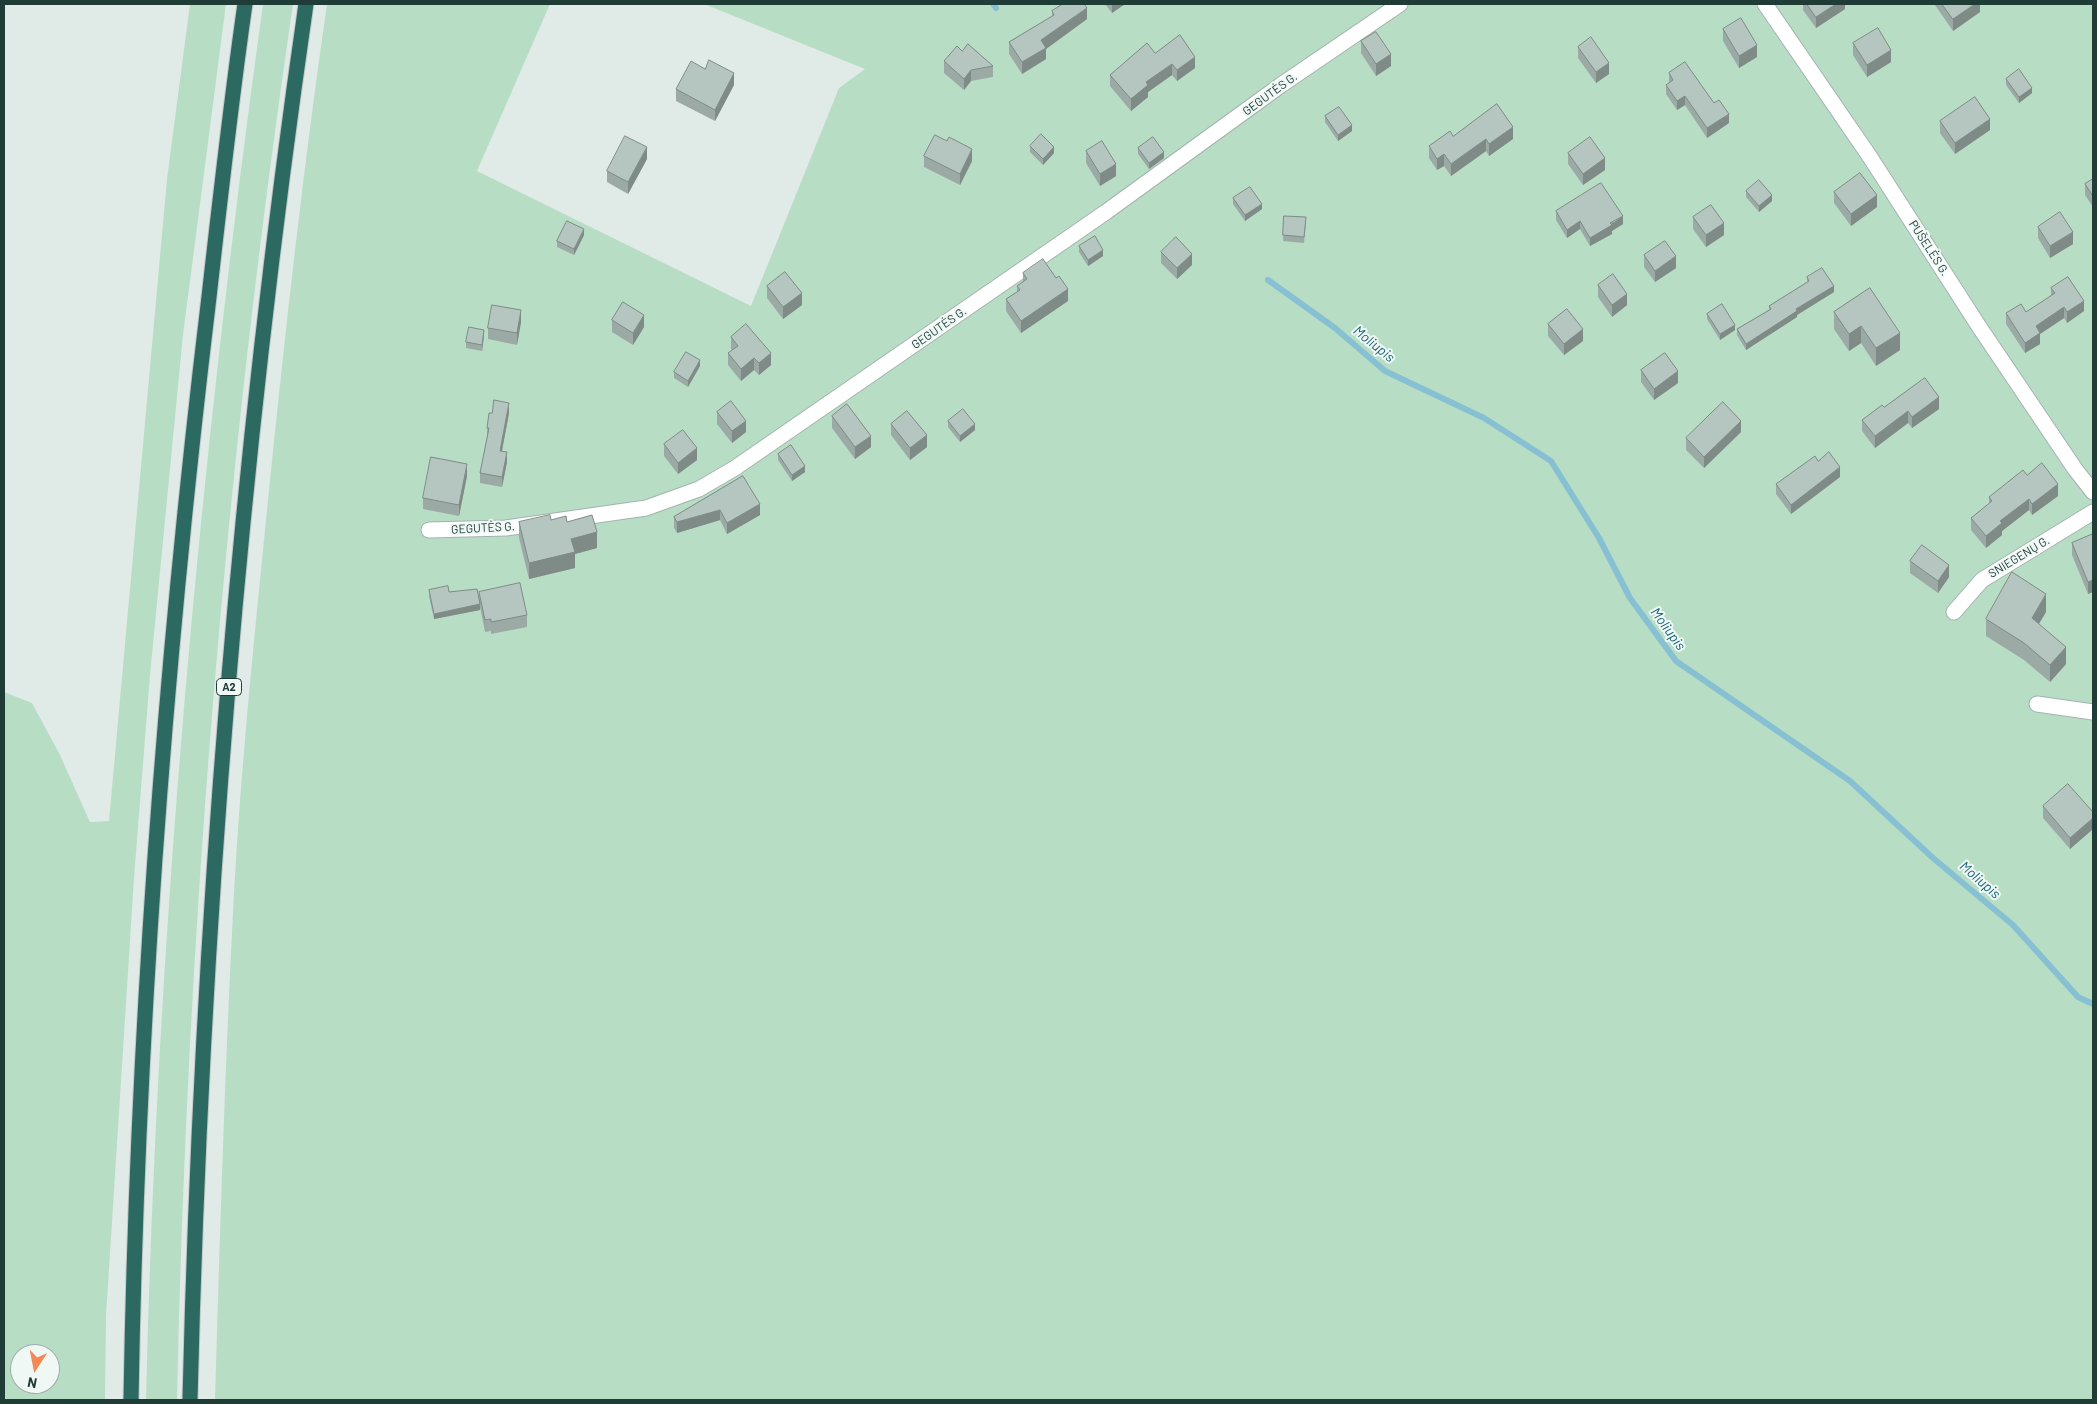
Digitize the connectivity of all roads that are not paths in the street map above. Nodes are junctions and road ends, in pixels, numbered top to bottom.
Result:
1 (245, 4) edge
2 (306, 4) edge
3 (1400, 4) edge
4 (1765, 4) edge
5 (2093, 492) edge
6 (2093, 512) edge
7 (429, 530) dead end
8 (1954, 612) dead end
9 (2037, 704) dead end
10 (2093, 712) edge
11 (130, 1400) edge
12 (190, 1400) edge

1 - 11 highway
2 - 12 highway, A2
3 - 7 street, GEGUTĖS G.
4 - 5 street, PUŠELĖS G.
6 - 8 street, SNIEGENŲ G.
9 - 10 street

